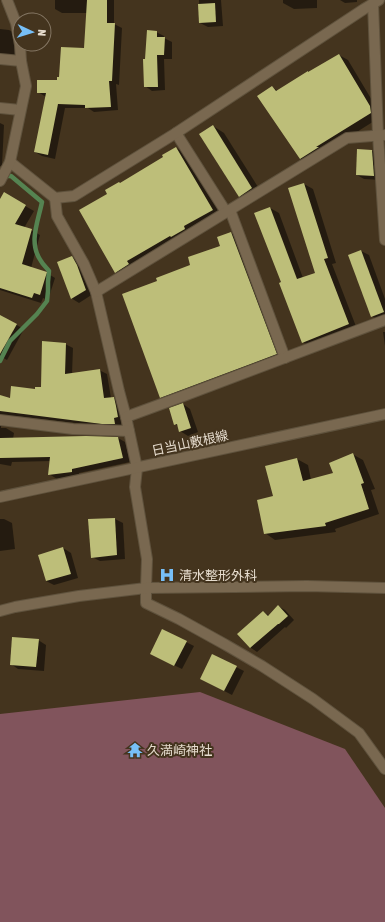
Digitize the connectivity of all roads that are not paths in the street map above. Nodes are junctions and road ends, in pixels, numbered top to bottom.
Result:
1 (7, 0) edge
2 (376, 2) edge
3 (0, 59) edge
4 (21, 60) junction
5 (0, 108) edge
6 (20, 110) junction
7 (176, 133) junction
8 (382, 135) edge
9 (10, 162) junction
10 (0, 181) edge
11 (56, 198) junction
12 (228, 211) junction
13 (385, 240) edge
14 (96, 292) junction
15 (385, 320) edge
16 (285, 358) junction
17 (385, 414) edge
18 (126, 416) junction
19 (0, 420) edge
20 (129, 431) junction
21 (137, 468) junction
22 (0, 498) edge
23 (146, 588) junction
24 (385, 588) edge
25 (0, 611) edge
26 (385, 769) edge

1 - 4 street
2 - 7 street
2 - 8 street
3 - 4 street
4 - 6 street
5 - 6 street
6 - 9 street
7 - 11 street
7 - 12 street
8 - 12 street
8 - 13 street
9 - 10 street
9 - 11 street
11 - 14 street
12 - 14 street
12 - 16 street
14 - 18 street
15 - 16 street
16 - 18 street
17 - 21 street, 日当山敷根線
18 - 20 street
19 - 20 street
20 - 21 street
21 - 22 street, 日当山敷根線
21 - 23 street
23 - 24 street
23 - 25 street
23 - 26 street

